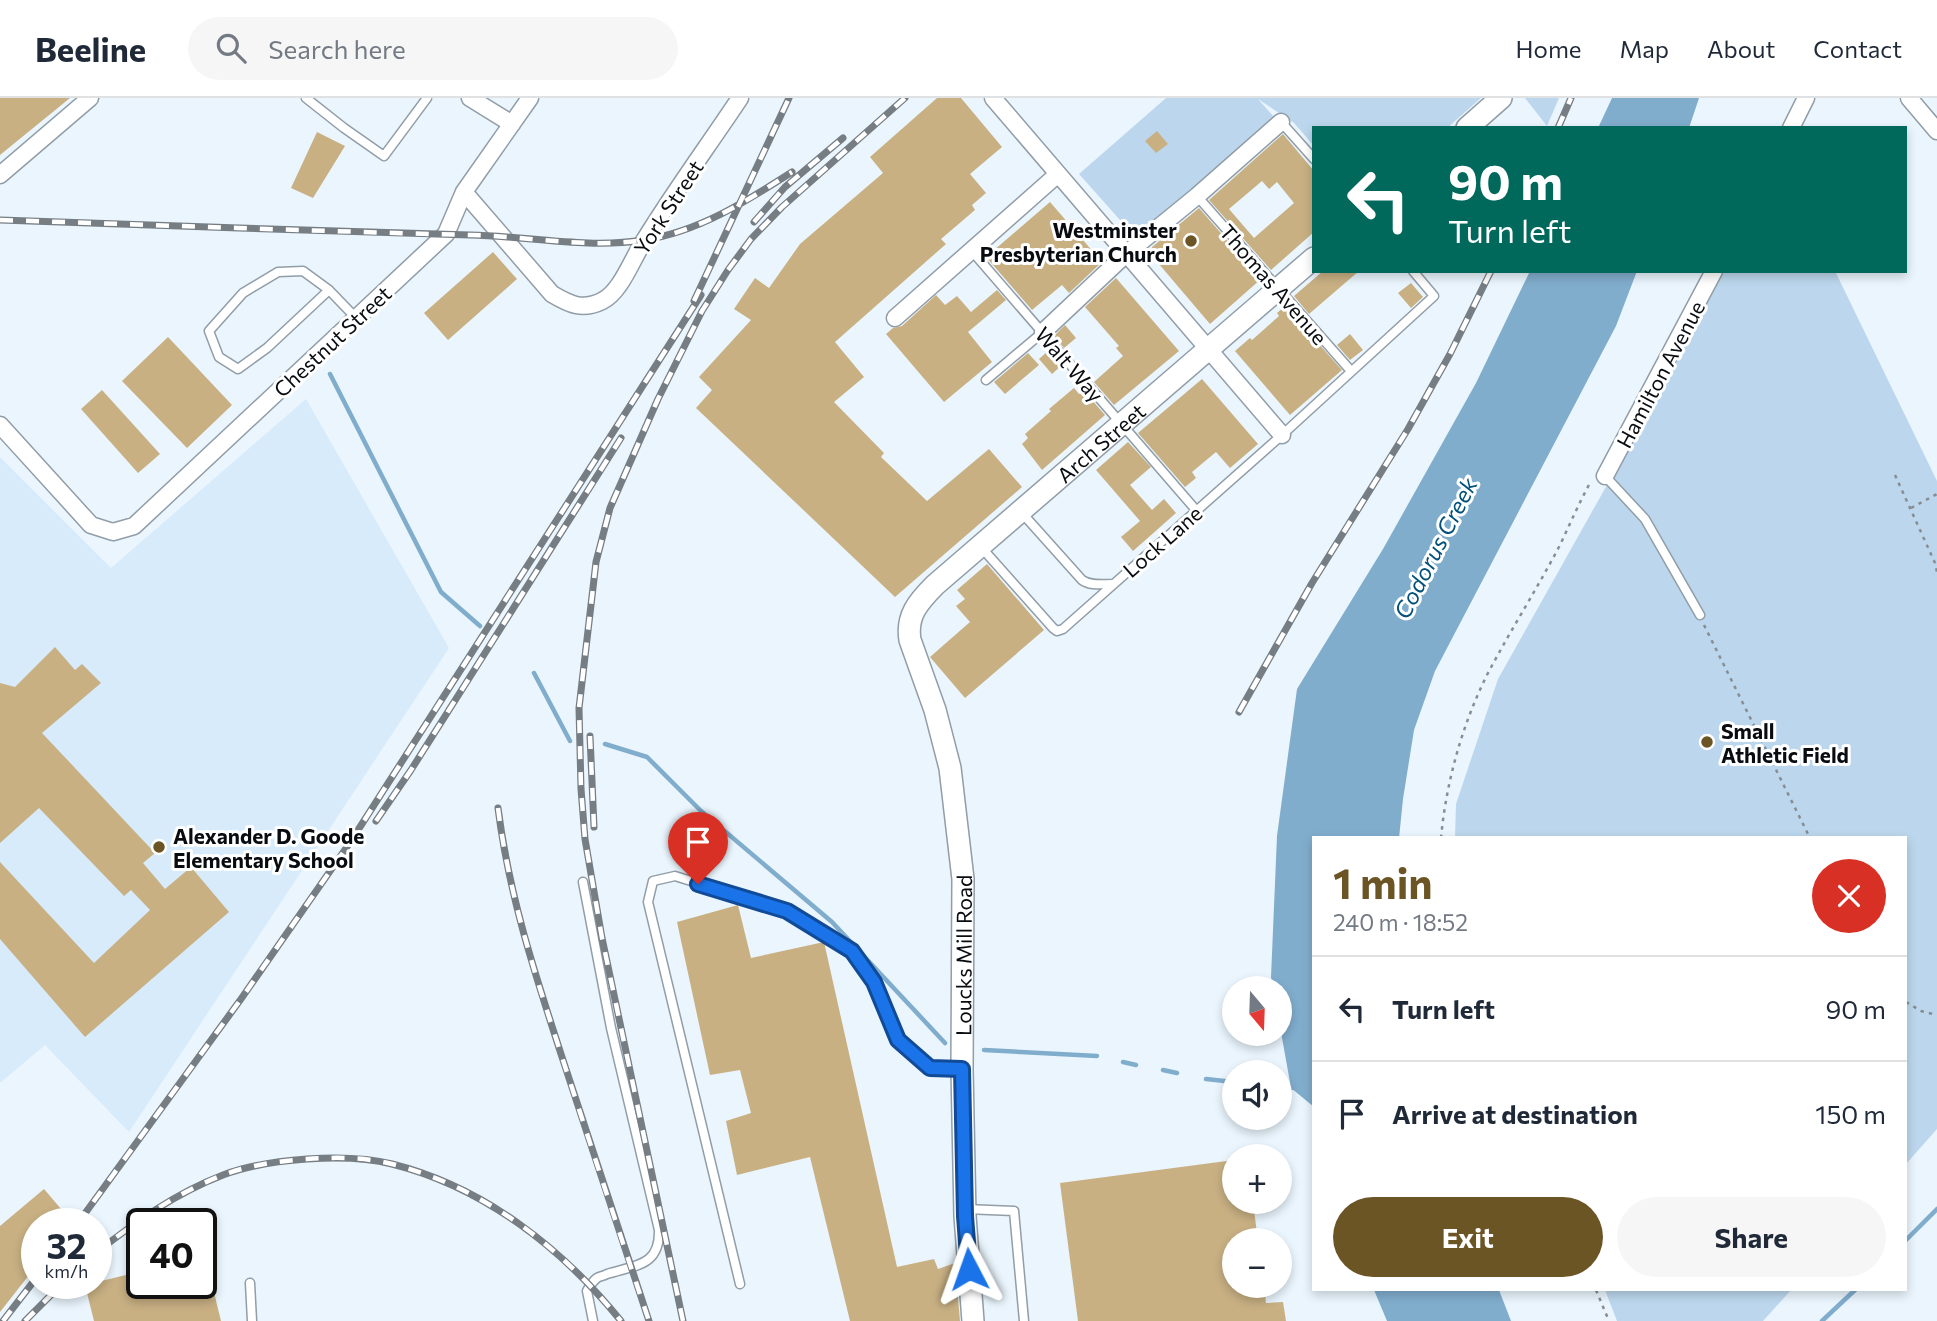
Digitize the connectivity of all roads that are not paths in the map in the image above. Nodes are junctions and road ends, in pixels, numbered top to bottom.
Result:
1 (90, 98) edge
2 (306, 98) edge
3 (427, 98) edge
4 (470, 98) edge
5 (530, 98) edge
6 (740, 98) edge
7 (993, 98) edge
8 (1501, 98) edge
9 (1806, 98) edge
10 (1909, 98) edge
11 (1281, 122) joint
12 (512, 124) junction
13 (1469, 126) edge
14 (1792, 126) edge
15 (1937, 131) edge
16 (1312, 157) edge
17 (0, 174) edge
18 (1058, 174) junction
19 (464, 192) junction
20 (1197, 196) junction
21 (971, 250) junction
22 (1126, 254) junction
23 (1312, 260) edge
24 (1415, 273) edge
25 (1713, 273) edge
26 (1277, 289) junction
27 (329, 290) junction
28 (356, 318) junction
29 (895, 318) dead end
30 (1043, 332) junction
31 (1207, 349) junction
32 (1351, 371) junction
33 (986, 380) dead end
34 (1122, 422) junction
35 (0, 425) edge
36 (1282, 435) junction
37 (1605, 476) joint
38 (1020, 510) junction
39 (1196, 510) junction
40 (980, 546) junction
41 (1112, 584) junction
42 (1700, 615) road end
43 (910, 640) joint
44 (583, 882) dead end
45 (962, 1069) junction
46 (965, 1209) junction
47 (250, 1283) dead end
48 (740, 1284) dead end
49 (252, 1321) edge
50 (593, 1321) edge
51 (973, 1321) edge
52 (1024, 1321) edge

1 - 17 street
2 - 3 lane
4 - 12 street
5 - 12 street, Chestnut Street
6 - 19 street, York Street
7 - 18 street
8 - 13 street
9 - 14 street
10 - 15 street
11 - 16 lane
11 - 20 street
12 - 19 street, Chestnut Street
18 - 21 street
18 - 22 street
19 - 28 street, Chestnut Street
20 - 22 street
20 - 26 lane, Thomas Avenue
21 - 29 street
21 - 30 lane, Walt Way
22 - 30 street
22 - 31 street
23 - 26 street, Arch Street
24 - 32 lane, Lock Lane
25 - 37 street, Hamilton Avenue
26 - 31 street, Arch Street
26 - 32 lane, Thomas Avenue
27 - 27 lane
27 - 28 lane
28 - 35 street, Chestnut Street
30 - 33 lane
30 - 34 lane, Walt Way
31 - 34 street, Arch Street
31 - 36 street
32 - 36 lane, Lock Lane
34 - 38 street, Arch Street
34 - 39 lane, Walt Way
36 - 39 lane, Lock Lane
37 - 42 lane
38 - 40 street, Arch Street
38 - 41 lane
39 - 41 lane, Lock Lane
40 - 41 lane, Lock Lane
40 - 43 street, Arch Street
43 - 45 street, Loucks Mill Road
44 - 50 lane
45 - 46 street, Loucks Mill Road
45 - 48 lane
46 - 51 street, Loucks Mill Road
46 - 52 lane
47 - 49 lane

